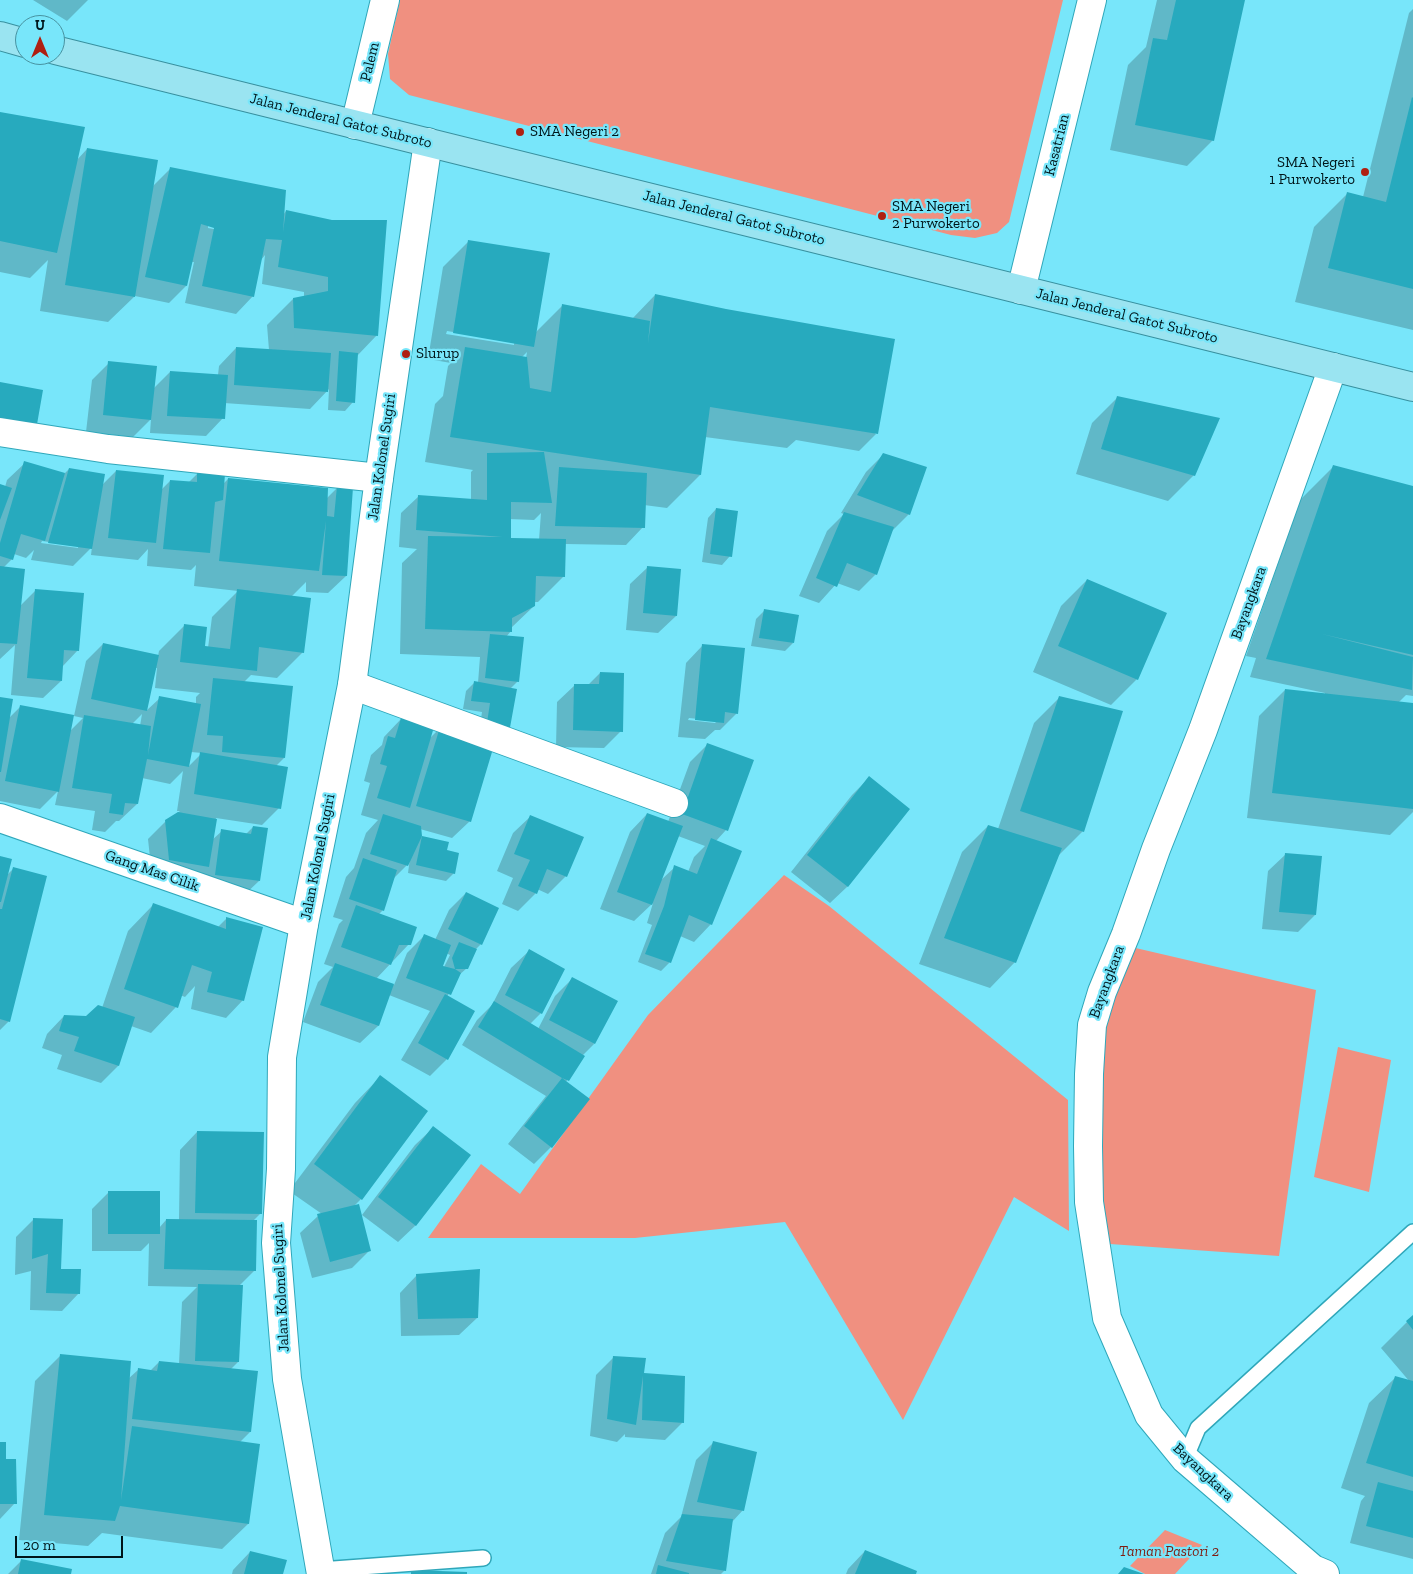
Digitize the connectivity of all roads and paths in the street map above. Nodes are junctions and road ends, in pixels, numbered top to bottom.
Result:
1 (385, 0) edge
2 (1092, 0) edge
3 (0, 36) edge
4 (15, 40) edge
5 (65, 52) edge
6 (355, 124) junction
7 (428, 142) junction
8 (1021, 290) junction
9 (1334, 368) junction
10 (1413, 387) edge
11 (0, 432) edge
12 (379, 478) junction
13 (352, 685) junction
14 (674, 803) dead end
15 (0, 818) edge
16 (304, 924) junction
17 (1413, 1232) edge
18 (1185, 1459) junction
19 (483, 1558) dead end
20 (320, 1572) edge
21 (1326, 1574) edge

1 - 6 street, Palem
2 - 8 street, Kasatrian
3 - 4 main road
5 - 6 main road, Jalan Jenderal Gatot Subroto
6 - 7 main road, Jalan Jenderal Gatot Subroto
7 - 8 main road, Jalan Jenderal Gatot Subroto
7 - 12 street, Jalan Kolonel Sugiri
8 - 9 main road, Jalan Jenderal Gatot Subroto
9 - 10 main road, Jalan Jenderal Gatot Subroto
9 - 18 street, Bayangkara
11 - 12 street
12 - 13 street, Jalan Kolonel Sugiri
13 - 14 street
13 - 16 street, Jalan Kolonel Sugiri
15 - 16 street, Gang Mas Cilik
16 - 20 street, Jalan Kolonel Sugiri
17 - 18 lane
18 - 21 street, Bayangkara
19 - 20 lane

